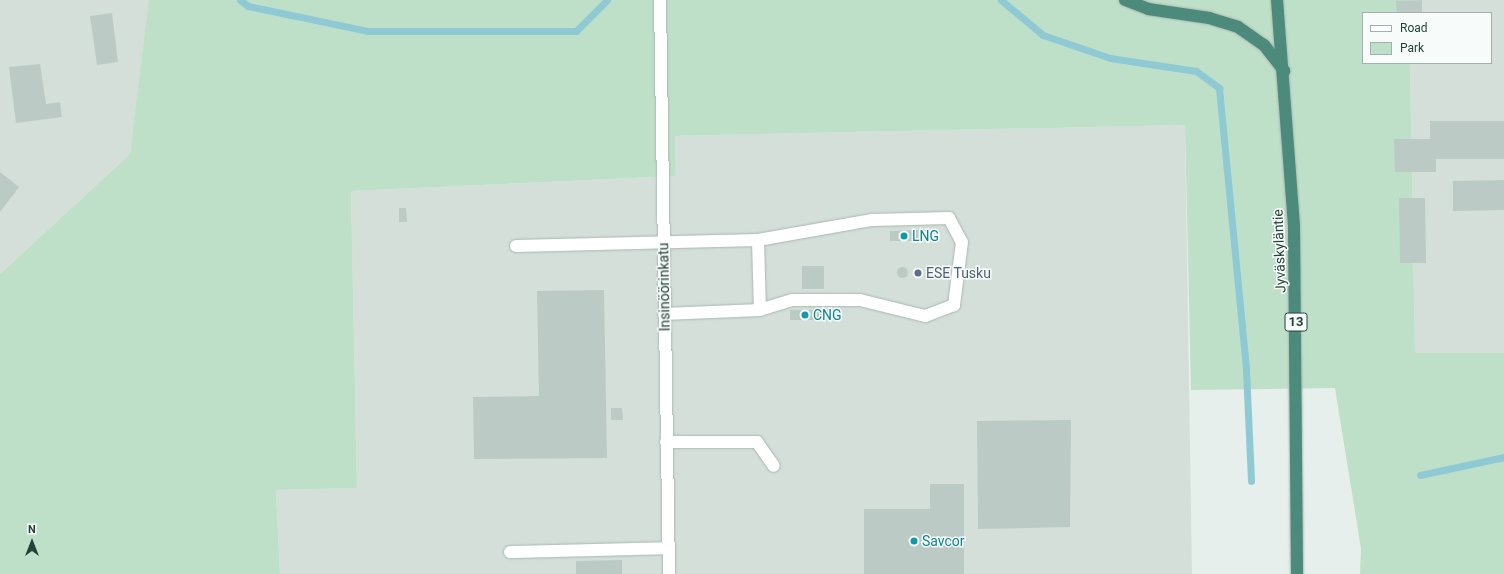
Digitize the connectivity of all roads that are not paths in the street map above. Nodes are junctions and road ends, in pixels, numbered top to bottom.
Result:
1 (660, 0) edge
2 (1125, 0) edge
3 (1277, 0) edge
4 (1284, 71) junction
5 (758, 240) junction
6 (663, 242) junction
7 (516, 246) dead end
8 (760, 310) junction
9 (664, 314) junction
10 (666, 442) junction
11 (774, 466) dead end
12 (669, 548) junction
13 (510, 552) dead end
14 (669, 574) edge
15 (1298, 574) edge

1 - 6 street, Insinöörinkatu
2 - 4 highway
3 - 4 highway, Jyväskyläntie / 13
4 - 15 highway, Jyväskyläntie / 13
5 - 6 street
5 - 8 street
5 - 8 street
6 - 7 street
6 - 9 street, Insinöörinkatu
8 - 9 street
9 - 10 street, Insinöörinkatu
10 - 11 street
10 - 12 street, Insinöörinkatu
12 - 13 street
12 - 14 street, Insinöörinkatu

